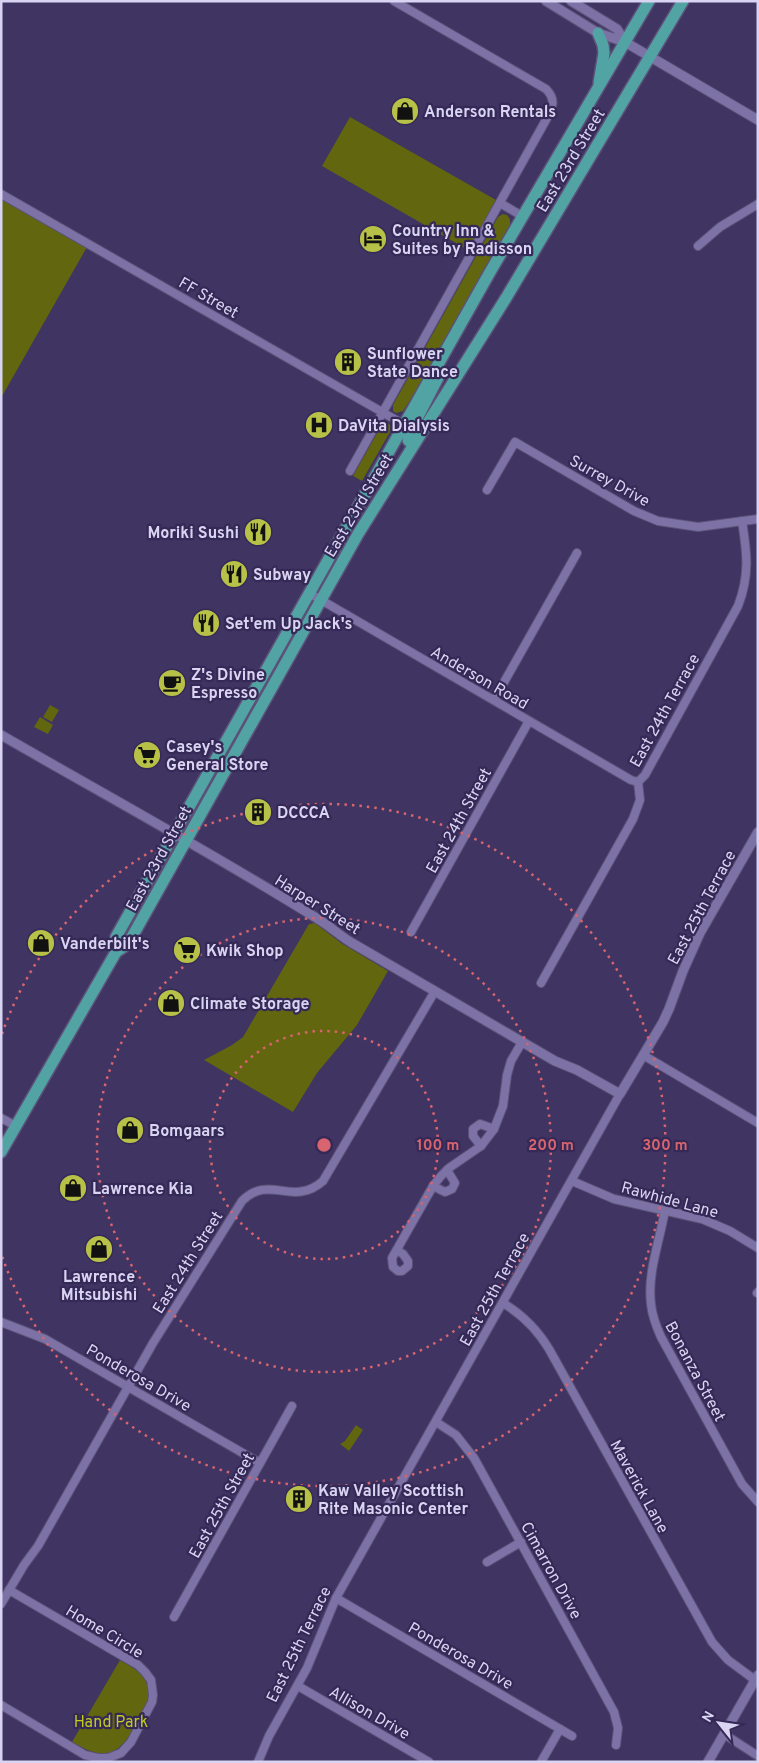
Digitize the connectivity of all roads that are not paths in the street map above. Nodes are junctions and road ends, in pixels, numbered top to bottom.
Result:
1 (394, 1) edge
2 (546, 1) edge
3 (571, 1) edge
4 (649, 1) edge
5 (683, 1) edge
6 (598, 33) junction
7 (625, 42) junction
8 (650, 57) junction
9 (598, 87) junction
10 (758, 120) edge
11 (1, 194) edge
12 (500, 203) junction
13 (758, 204) edge
14 (522, 216) junction
15 (698, 246) dead end
16 (461, 322) junction
17 (383, 412) junction
18 (403, 424) junction
19 (413, 445) junction
20 (350, 471) dead end
21 (487, 490) dead end
22 (758, 519) edge
23 (742, 521) junction
24 (577, 552) dead end
25 (309, 593) junction
26 (322, 600) junction
27 (494, 700) junction
28 (529, 721) junction
29 (1, 735) edge
30 (638, 782) junction
31 (758, 832) edge
32 (174, 834) junction
33 (186, 842) junction
34 (411, 932) dead end
35 (116, 952) junction
36 (541, 983) dead end
37 (434, 991) junction
38 (522, 1042) junction
39 (643, 1056) junction
40 (620, 1094) junction
41 (1, 1118) edge
42 (758, 1123) edge
43 (16, 1126) junction
44 (494, 1129) junction
45 (481, 1146) junction
46 (1, 1152) edge
47 (447, 1170) junction
48 (572, 1181) junction
49 (433, 1186) junction
50 (665, 1210) junction
51 (758, 1248) edge
52 (397, 1250) dead end
53 (503, 1303) junction
54 (1, 1322) edge
55 (128, 1387) junction
56 (292, 1406) dead end
57 (436, 1422) junction
58 (260, 1463) junction
59 (758, 1502) edge
60 (521, 1542) junction
61 (487, 1562) dead end
62 (9, 1590) junction
63 (336, 1598) junction
64 (1, 1604) edge
65 (174, 1617) dead end
66 (756, 1677) edge
67 (298, 1686) junction
68 (1, 1705) edge
69 (560, 1729) junction
70 (724, 1734) junction
71 (572, 1736) dead end
72 (616, 1745) dead end
73 (758, 1756) edge
74 (258, 1762) edge
75 (429, 1762) edge
76 (541, 1762) edge
77 (708, 1762) edge

1 - 12 street
2 - 6 street
3 - 7 street
4 - 7 main road, East 23rd Street
5 - 8 main road, East 23rd Street
6 - 7 street
6 - 9 main road
7 - 8 street
7 - 9 main road, East 23rd Street
8 - 10 street
8 - 19 main road, East 23rd Street
9 - 14 main road, East 23rd Street
11 - 17 street, FF Street
12 - 14 street
12 - 17 street
13 - 15 street
14 - 16 main road, East 23rd Street
16 - 18 main road, East 23rd Street
16 - 19 main road
17 - 18 street, FF Street
17 - 20 street
18 - 25 main road, East 23rd Street
19 - 26 main road, East 23rd Street
21 - 23 street, Surrey Drive
22 - 23 street, Surrey Drive
23 - 30 street, East 24th Terrace
24 - 27 street
25 - 26 street, Anderson Road
25 - 32 main road, East 23rd Street
26 - 27 street, Anderson Road
26 - 33 main road, East 23rd Street
27 - 28 street, Anderson Road
28 - 30 street, Anderson Road
28 - 34 street, East 24th Street
29 - 32 street, Harper Street
30 - 36 street, East 24th Terrace
31 - 39 street, East 25th Terrace
32 - 33 street, Harper Street
32 - 35 main road, East 23rd Street
33 - 35 main road, East 23rd Street
33 - 37 street, Harper Street
35 - 43 main road, East 23rd Street
37 - 38 street, Harper Street
37 - 55 street, East 24th Street
38 - 40 street, Harper Street
38 - 44 street
39 - 40 street, East 25th Terrace
39 - 42 street
40 - 48 street, East 25th Terrace
41 - 43 street
43 - 46 main road, East 23rd Street
44 - 45 street
44 - 45 street
45 - 47 street
47 - 49 street
47 - 49 street
48 - 50 street, Rawhide Lane
48 - 53 street, East 25th Terrace
49 - 52 street
50 - 51 street, Rawhide Lane
50 - 59 street, Bonanza Street
53 - 57 street, East 25th Terrace
53 - 66 street, Maverick Lane
54 - 55 street, Ponderosa Drive
55 - 58 street, Ponderosa Drive
55 - 62 street, East 24th Street
56 - 58 street, East 25th Street
57 - 60 street, Cimarron Drive
57 - 63 street, East 25th Terrace
58 - 65 street, East 25th Street
60 - 61 street
60 - 72 street, Cimarron Drive
62 - 64 street, East 24th Street
62 - 68 street, Home Circle
63 - 67 street, East 25th Terrace
63 - 69 street, Ponderosa Drive
66 - 70 street
67 - 74 street, East 25th Terrace
67 - 75 street, Allison Drive
69 - 71 street, Ponderosa Drive
69 - 76 street
70 - 73 street
70 - 77 street

